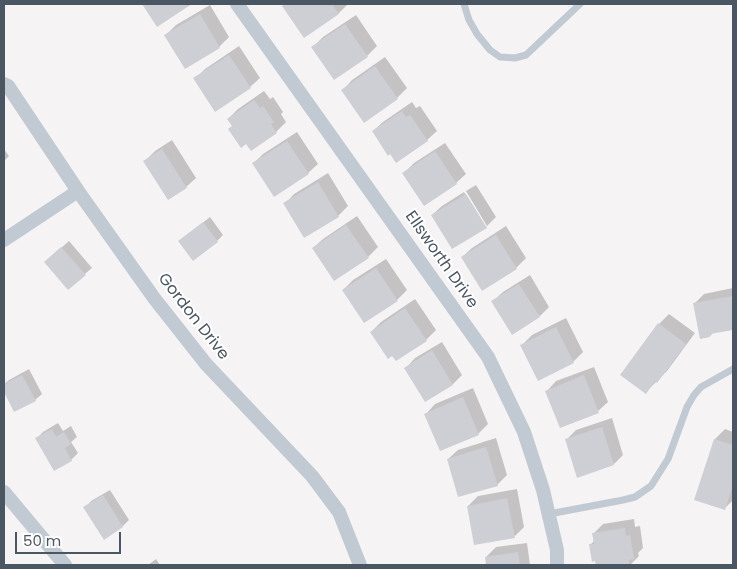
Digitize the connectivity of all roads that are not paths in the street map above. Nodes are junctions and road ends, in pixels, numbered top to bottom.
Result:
1 (237, 4) edge
2 (464, 4) edge
3 (580, 4) edge
4 (4, 84) edge
5 (78, 191) junction
6 (4, 240) edge
7 (733, 369) edge
8 (4, 492) edge
9 (549, 514) junction
10 (65, 565) edge
11 (360, 565) edge
12 (557, 565) edge

1 - 9 street, Ellsworth Drive
2 - 3 lane
4 - 5 street, Gordon Drive
5 - 6 street
5 - 11 street, Gordon Drive
7 - 9 lane
8 - 10 street
9 - 12 street, Ellsworth Drive

